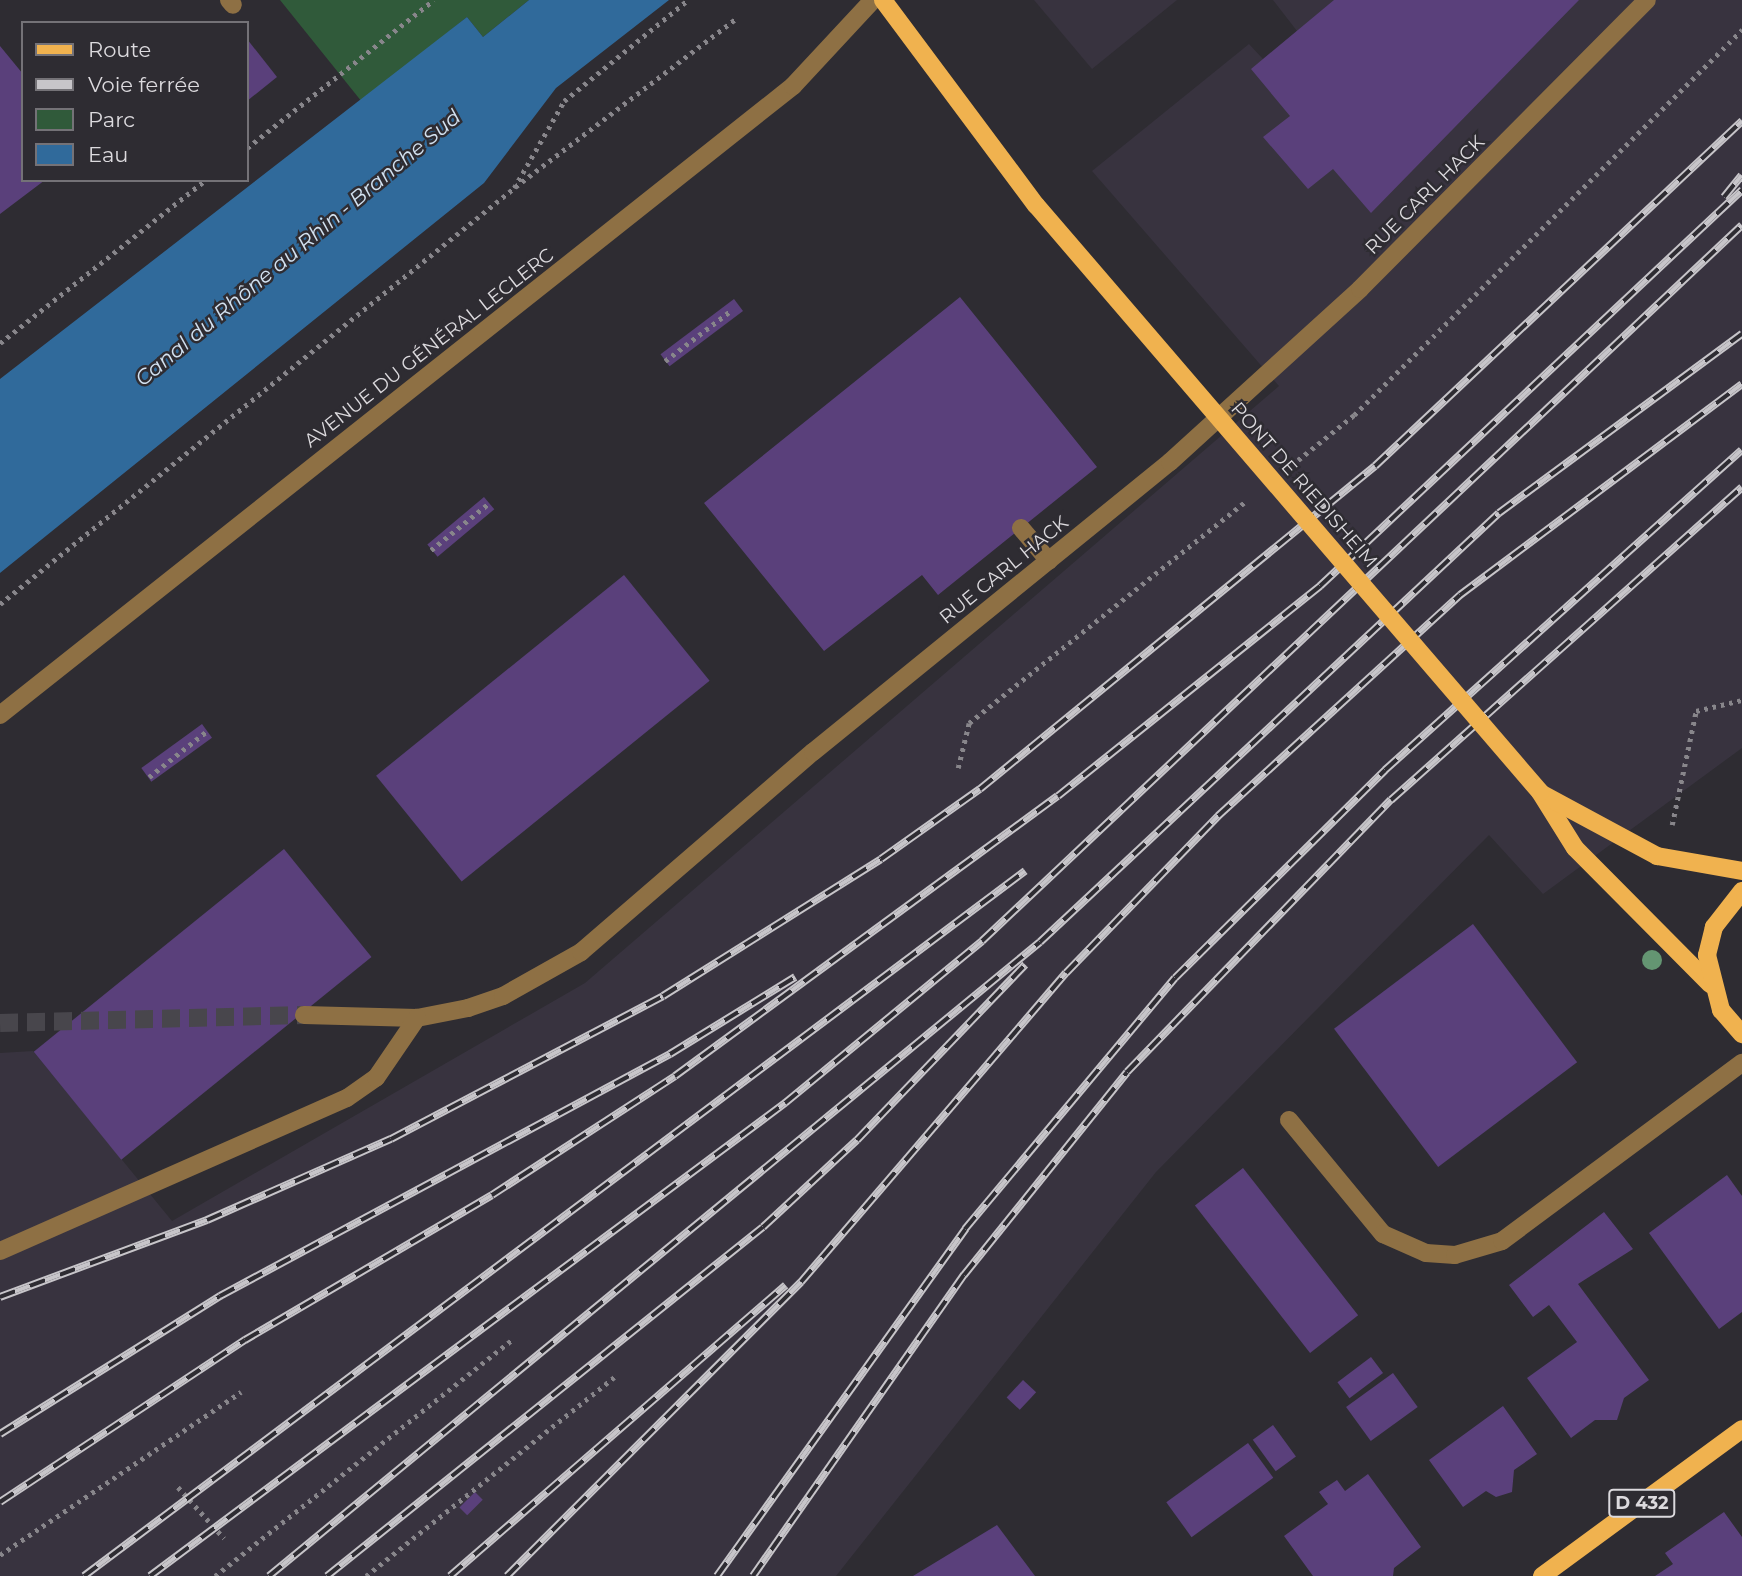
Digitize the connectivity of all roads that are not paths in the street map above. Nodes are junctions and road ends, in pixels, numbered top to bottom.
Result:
1 (873, 0) edge
2 (883, 0) edge
3 (1647, 0) edge
4 (1021, 528) dead end
5 (1049, 561) junction
6 (0, 715) edge
7 (1539, 792) junction
8 (1742, 871) edge
9 (1742, 891) edge
10 (1710, 984) junction
11 (304, 1015) tunnel mouth
12 (417, 1018) junction
13 (1742, 1034) edge
14 (1742, 1063) edge
15 (1289, 1119) dead end
16 (0, 1251) edge
17 (1742, 1429) edge
18 (1542, 1576) edge

1 - 6 street, AVENUE DU GÉNÉRAL LECLERC
2 - 7 main road, PONT DE RIEDISHEIM, bridge
3 - 5 street, RUE CARL HACK
4 - 5 street
5 - 12 street, RUE CARL HACK
7 - 8 main road
7 - 10 main road
9 - 10 main road
10 - 13 main road
11 - 12 street, RUE CARL HACK
12 - 16 street
14 - 15 street
17 - 18 main road, D 432

